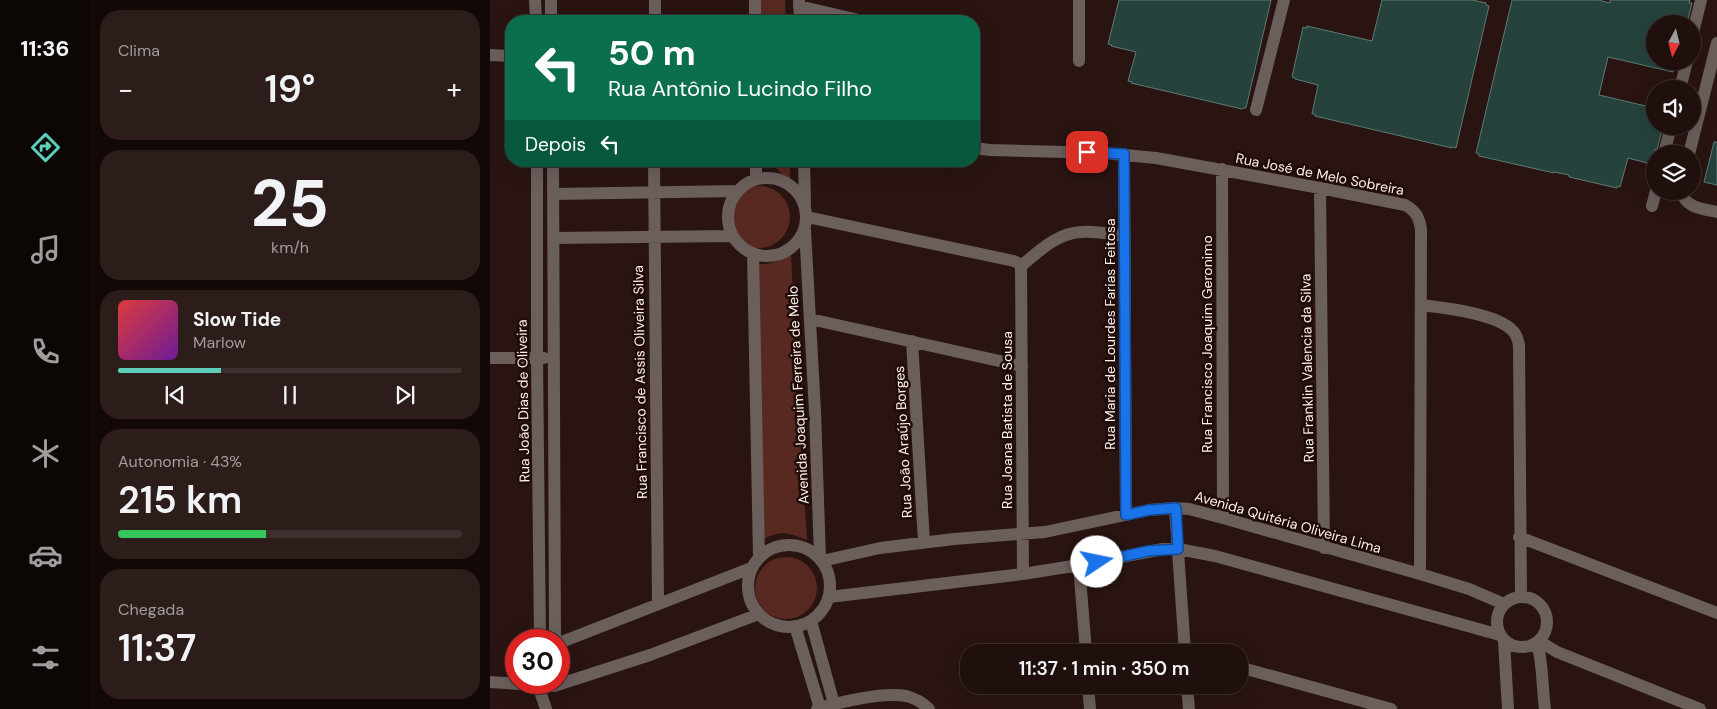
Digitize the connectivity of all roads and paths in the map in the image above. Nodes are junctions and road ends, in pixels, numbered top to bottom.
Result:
1 (535, 0) edge
2 (552, 0) edge
3 (655, 0) edge
4 (755, 0) edge
5 (1079, 0) edge
6 (1284, 0) edge
7 (1701, 0) edge
8 (799, 3) edge
9 (536, 15) edge
10 (552, 15) edge
11 (655, 15) edge
12 (755, 15) edge
13 (842, 15) edge
14 (1697, 15) edge
15 (1717, 42) edge
16 (490, 55) edge
17 (505, 56) edge
18 (1079, 61) dead end
19 (1711, 92) edge
20 (1256, 110) dead end
21 (1692, 145) edge
22 (980, 149) edge
23 (1124, 154) junction
24 (537, 167) edge
25 (553, 167) edge
26 (654, 167) edge
27 (756, 167) edge
28 (804, 167) edge
29 (1222, 169) junction
30 (756, 179) junction
31 (1320, 188) junction
32 (737, 191) junction
33 (654, 193) junction
34 (553, 194) junction
35 (1654, 200) edge
36 (1685, 200) edge
37 (805, 204) junction
38 (1652, 206) dead end
39 (1717, 212) edge
40 (806, 223) junction
41 (654, 236) junction
42 (733, 236) junction
43 (1124, 236) junction
44 (553, 238) junction
45 (753, 254) junction
46 (1021, 266) junction
47 (1421, 305) junction
48 (810, 319) junction
49 (912, 341) junction
50 (490, 358) edge
51 (537, 358) junction
52 (554, 358) junction
53 (1022, 366) junction
54 (538, 434) junction
55 (554, 434) junction
56 (1176, 508) junction
57 (1126, 515) junction
58 (1223, 518) junction
59 (1023, 534) junction
60 (1519, 537) junction
61 (924, 542) junction
62 (1324, 548) junction
63 (1178, 549) junction
64 (759, 557) junction
65 (821, 560) junction
66 (1079, 565) junction
67 (751, 568) junction
68 (1023, 574) junction
69 (1420, 574) junction
70 (828, 597) junction
71 (1521, 597) junction
72 (658, 603) junction
73 (1504, 604) junction
74 (759, 614) junction
75 (1717, 614) edge
76 (811, 621) junction
77 (795, 626) junction
78 (540, 629) edge
79 (555, 629) edge
80 (1502, 638) junction
81 (570, 639) edge
82 (1538, 642) junction
83 (1085, 644) edge
84 (1184, 644) edge
85 (1248, 670) edge
86 (570, 679) edge
87 (490, 682) edge
88 (505, 683) edge
89 (542, 694) edge
90 (553, 694) edge
91 (1089, 694) edge
92 (1188, 694) edge
93 (834, 704) junction
94 (546, 708) edge
95 (818, 709) edge
96 (929, 709) edge
97 (1090, 709) edge
98 (1189, 709) edge
99 (1391, 709) edge
100 (1508, 709) edge
101 (1545, 709) edge
102 (1700, 709) edge

1 - 9 street
2 - 10 street
3 - 11 street
4 - 12 street
5 - 18 street
6 - 20 street
7 - 14 street
8 - 13 street
15 - 19 street
16 - 17 street
19 - 21 street
22 - 23 street, Rua José de Melo Sobreira
23 - 29 street, Rua José de Melo Sobreira
23 - 43 street, Rua Maria de Lourdes Farias Feitosa
24 - 51 street, Rua João Dias de Oliveira
25 - 34 street
26 - 33 street, Rua Francisco de Assis Oliveira Silva
27 - 30 street
28 - 37 street
29 - 31 street, Rua José de Melo Sobreira
29 - 58 street, Rua Francisco Joaquim Geronimo
30 - 32 street
30 - 37 street
31 - 47 street, Rua José de Melo Sobreira
31 - 62 street, Rua Franklin Valencia da Silva
32 - 33 street
32 - 42 street
33 - 34 street
33 - 41 street, Rua Francisco de Assis Oliveira Silva
34 - 44 street
35 - 38 street
36 - 39 street
37 - 40 street
40 - 45 street
40 - 46 street
40 - 48 street, Avenida Joaquim Ferreira de Melo
41 - 42 street
41 - 44 street
41 - 72 street, Rua Francisco de Assis Oliveira Silva
42 - 45 street
43 - 46 street
43 - 57 street, Rua Maria de Lourdes Farias Feitosa
44 - 52 street
45 - 64 street
46 - 53 street, Rua Joana Batista de Sousa
47 - 60 street
47 - 69 street, Rua José de Melo Sobreira
48 - 49 street
48 - 65 street, Avenida Joaquim Ferreira de Melo
49 - 53 street
49 - 61 street, Rua João Araújo Borges
50 - 51 street
51 - 52 street
51 - 54 street, Rua João Dias de Oliveira
52 - 55 street
53 - 59 street, Rua Joana Batista de Sousa
54 - 55 street
54 - 78 street, Rua João Dias de Oliveira
55 - 79 street
56 - 57 street, Avenida Quitéria Oliveira Lima
56 - 58 street, Avenida Quitéria Oliveira Lima
56 - 63 street
57 - 59 street, Avenida Quitéria Oliveira Lima
58 - 62 street, Avenida Quitéria Oliveira Lima
59 - 61 street, Avenida Quitéria Oliveira Lima
59 - 68 street, Rua Joana Batista de Sousa
60 - 71 street
60 - 75 street
61 - 65 street, Avenida Quitéria Oliveira Lima
62 - 69 street, Avenida Quitéria Oliveira Lima
63 - 66 street
63 - 80 street
63 - 84 street
64 - 65 street
64 - 67 street
65 - 70 street
66 - 68 street
66 - 83 street
67 - 72 street
67 - 74 street
68 - 70 street
69 - 73 street, Avenida Quitéria Oliveira Lima
70 - 76 street
71 - 73 street
71 - 82 street
72 - 81 street
73 - 80 street
74 - 77 street
74 - 86 street
76 - 77 street
76 - 93 street
77 - 95 street
80 - 82 street
80 - 100 street
82 - 101 street
82 - 102 street
85 - 99 street
87 - 88 street
89 - 94 street
90 - 94 street
91 - 97 street
92 - 98 street
93 - 95 street
93 - 96 street

